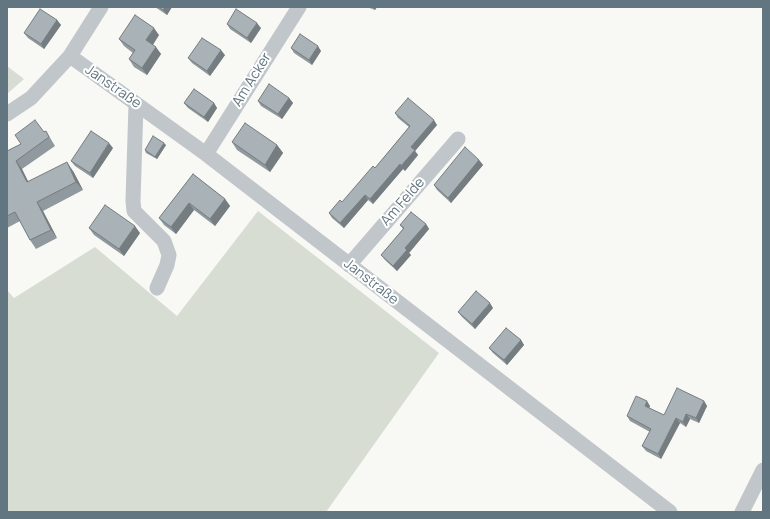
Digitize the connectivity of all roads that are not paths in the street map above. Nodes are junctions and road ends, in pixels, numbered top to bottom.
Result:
1 (101, 7) edge
2 (299, 7) edge
3 (70, 56) junction
4 (136, 104) junction
5 (7, 114) edge
6 (458, 139) dead end
7 (206, 154) junction
8 (349, 265) junction
9 (157, 288) dead end
10 (763, 470) edge
11 (670, 512) edge
12 (742, 512) edge

1 - 3 street
2 - 7 street, Am Acker
3 - 4 street, Janstraße
3 - 5 street
4 - 7 street, Janstraße
4 - 9 street
6 - 8 street, Am Felde
7 - 8 street, Janstraße
8 - 11 street, Janstraße
10 - 12 street

